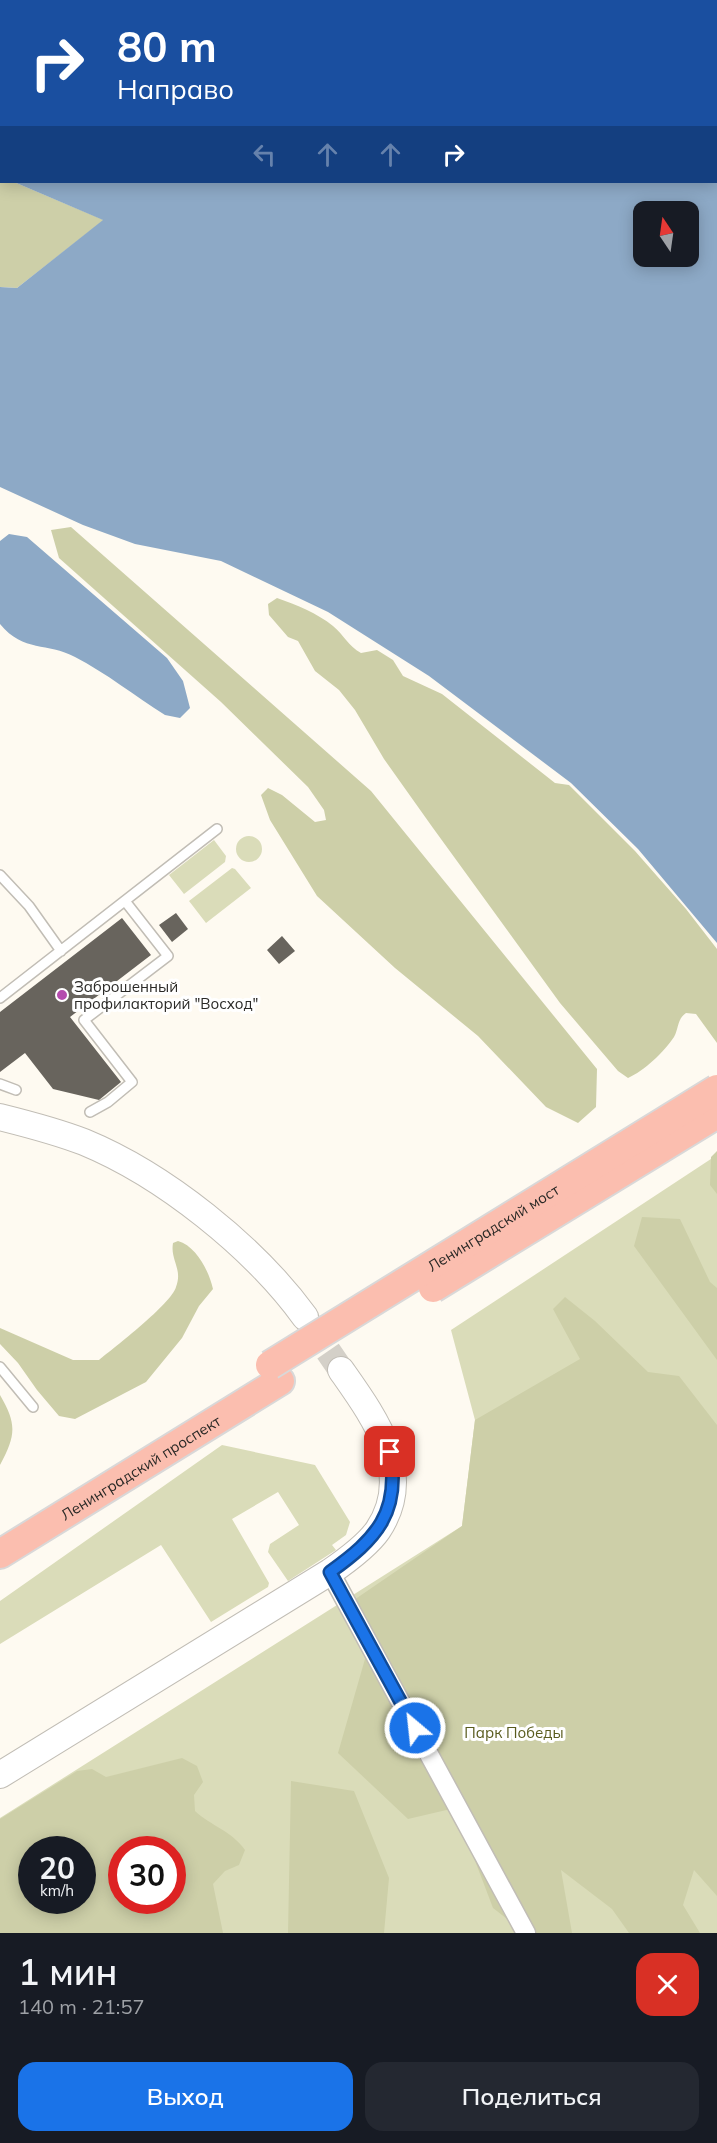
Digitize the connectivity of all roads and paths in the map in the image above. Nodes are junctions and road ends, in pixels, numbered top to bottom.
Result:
1 (217, 829) dead end
2 (0, 875) edge
3 (125, 901) junction
4 (61, 951) junction
5 (0, 998) edge
6 (0, 1084) edge
7 (717, 1089) edge
8 (16, 1090) dead end
9 (90, 1112) dead end
10 (717, 1114) edge
11 (0, 1117) edge
12 (305, 1317) tunnel mouth
13 (0, 1367) edge
14 (342, 1370) tunnel mouth
15 (275, 1373) junction
16 (33, 1407) dead end
17 (51, 1523) junction
18 (0, 1532) edge
19 (0, 1554) edge
20 (0, 1570) edge
21 (330, 1572) junction
22 (0, 1775) edge
23 (526, 1933) edge

1 - 3 lane
2 - 4 lane
3 - 4 lane
3 - 9 lane
4 - 5 lane
6 - 8 lane
7 - 15 main road, Ленинградский мост, bridge
10 - 15 main road, Ленинградский мост, bridge
11 - 12 street
13 - 16 lane
14 - 21 street
15 - 17 main road, Ленинградский проспект
15 - 18 main road, Ленинградский проспект
17 - 19 main road, Ленинградский проспект
17 - 20 street
21 - 22 street
21 - 23 street

